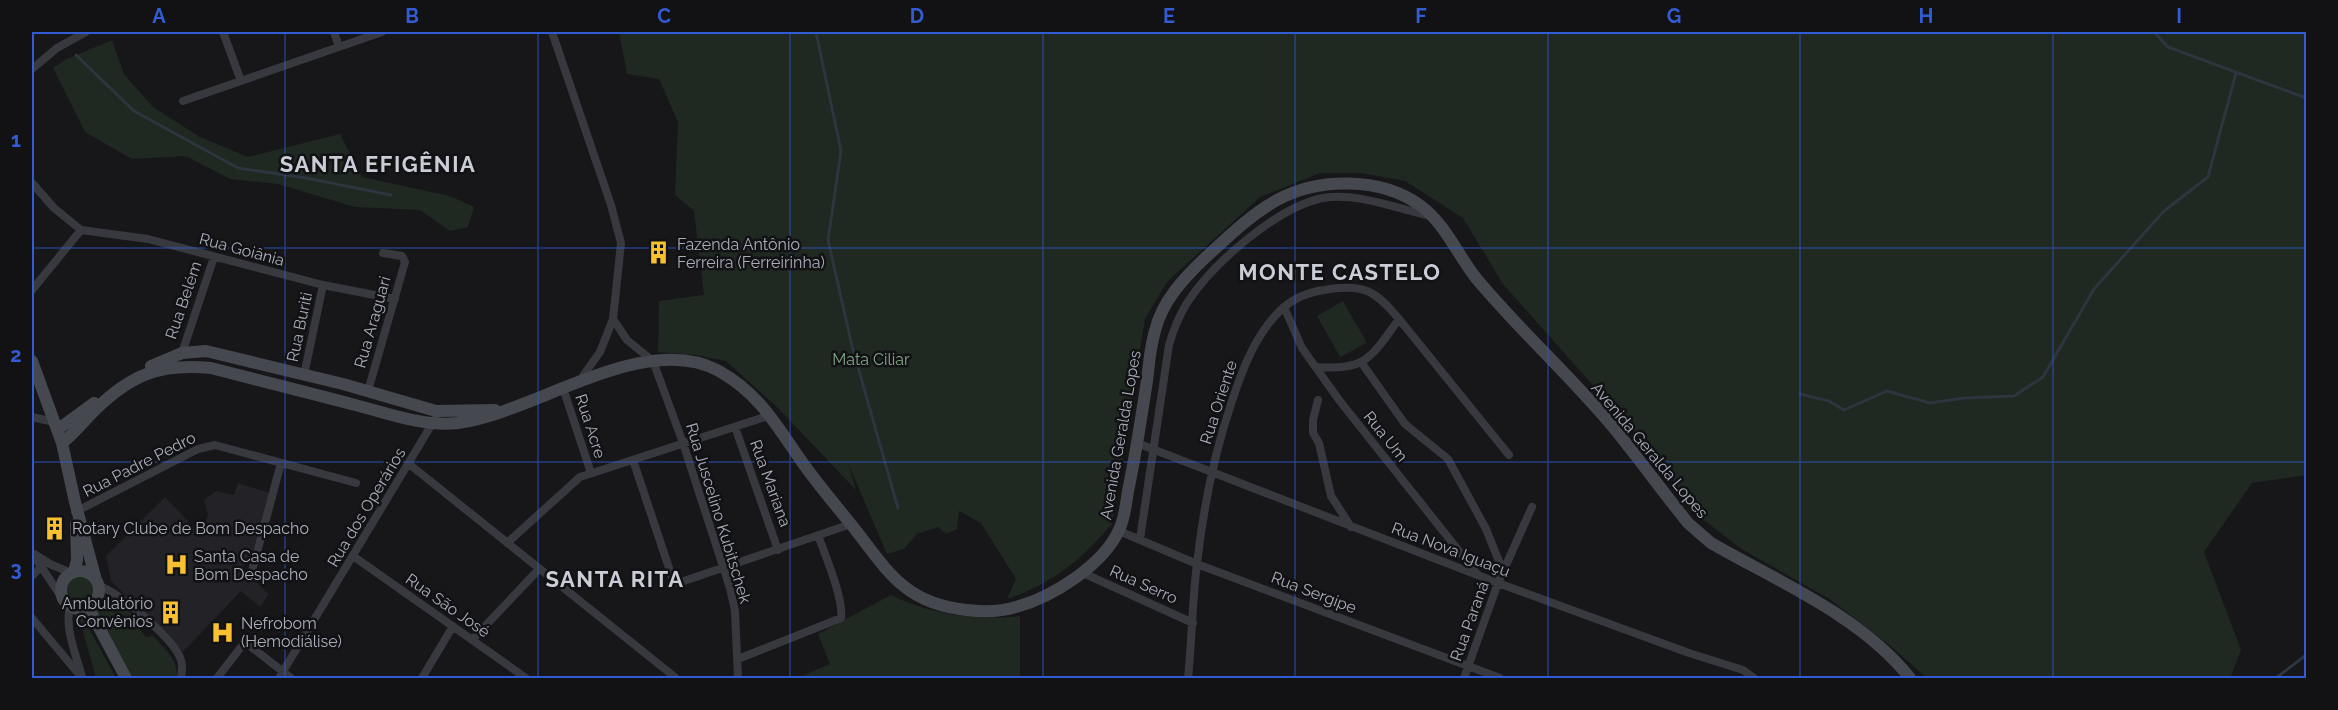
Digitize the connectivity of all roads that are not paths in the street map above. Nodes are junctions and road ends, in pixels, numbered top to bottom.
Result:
1 (86, 32) edge
2 (224, 32) edge
3 (334, 32) edge
4 (382, 32) edge
5 (552, 32) edge
6 (339, 47) junction
7 (32, 69) edge
8 (241, 81) junction
9 (183, 101) dead end
10 (32, 183) edge
11 (1435, 217) junction
12 (81, 230) junction
13 (383, 253) dead end
14 (214, 257) junction
15 (323, 285) junction
16 (32, 290) edge
17 (395, 299) junction
18 (1284, 307) junction
19 (613, 319) junction
20 (1399, 319) junction
21 (182, 353) junction
22 (32, 361) edge
23 (653, 361) junction
24 (1361, 362) junction
25 (179, 366) junction
26 (1316, 367) junction
27 (143, 372) junction
28 (304, 375) junction
29 (34, 381) edge
30 (580, 381) junction
31 (563, 388) junction
32 (368, 391) junction
33 (1318, 400) dead end
34 (771, 415) junction
35 (32, 417) edge
36 (435, 417) junction
37 (56, 426) junction
38 (735, 427) junction
39 (62, 443) junction
40 (683, 443) junction
41 (1137, 443) junction
42 (1152, 448) junction
43 (1509, 455) dead end
44 (633, 460) junction
45 (281, 464) junction
46 (409, 464) junction
47 (591, 473) junction
48 (1212, 473) junction
49 (356, 483) dead end
50 (1532, 507) dead end
51 (76, 509) junction
52 (851, 524) junction
53 (1352, 527) junction
54 (1119, 531) junction
55 (818, 536) junction
56 (1140, 539) junction
57 (507, 543) junction
58 (778, 550) junction
59 (32, 553) edge
60 (353, 556) junction
61 (1197, 564) junction
62 (41, 567) junction
63 (539, 569) junction
64 (723, 569) junction
65 (252, 571) dead end
66 (1503, 571) junction
67 (72, 572) junction
68 (1083, 573) junction
69 (32, 576) edge
70 (1479, 576) junction
71 (97, 583) junction
72 (1498, 583) junction
73 (66, 602) junction
74 (88, 607) junction
75 (32, 618) edge
76 (1193, 623) junction
77 (453, 626) junction
78 (472, 640) junction
79 (738, 659) junction
80 (1468, 667) junction
81 (281, 675) edge
82 (82, 678) edge
83 (126, 678) edge
84 (181, 678) edge
85 (217, 678) edge
86 (291, 678) edge
87 (423, 678) edge
88 (526, 678) edge
89 (676, 678) edge
90 (738, 678) edge
91 (1188, 678) edge
92 (1464, 678) edge
93 (1500, 678) edge
94 (1754, 678) edge
95 (1910, 678) edge

1 - 7 street
2 - 8 street
3 - 6 street
4 - 6 street
5 - 19 street
6 - 8 street
8 - 9 street
10 - 12 street
11 - 41 main road, Avenida Geralda Lopes
11 - 42 street, Avenida Geralda Lopes
11 - 95 main road, Avenida Geralda Lopes
12 - 14 street, Rua Goiânia
12 - 16 street
13 - 17 street, Rua Araguari
14 - 15 street, Rua Goiânia
14 - 21 street, Rua Belém
15 - 17 street, Rua Goiânia
15 - 28 street, Rua Buriti
17 - 32 street, Rua Araguari
18 - 20 street, Rua Oriente
18 - 26 street, Rua Um
18 - 48 street, Rua Oriente
19 - 23 street
19 - 30 street
20 - 24 street
20 - 43 street, Rua Oriente
21 - 25 street, Rua Belém
21 - 27 main road
21 - 28 main road
22 - 29 main road
23 - 30 main road, Avenida Geralda Lopes
23 - 34 main road, Avenida Geralda Lopes
23 - 40 street, Rua Juscelino Kubitschek
24 - 26 street
24 - 66 street
25 - 27 main road
25 - 36 main road
26 - 70 street, Rua Um
27 - 37 main road
27 - 39 main road
28 - 32 main road
29 - 37 main road
30 - 31 main road, Avenida Geralda Lopes
31 - 36 main road, Avenida Geralda Lopes
31 - 47 street, Rua Acre
32 - 36 main road
33 - 53 street
34 - 38 street
34 - 52 main road, Avenida Geralda Lopes
35 - 37 street
36 - 46 street, Rua dos Operários
37 - 39 main road
38 - 40 street
38 - 58 street, Rua Mariana
39 - 51 main road
40 - 44 street
40 - 64 street, Rua Juscelino Kubitschek
41 - 42 street, Rua Nova Iguaçu
41 - 54 main road, Avenida Geralda Lopes
42 - 48 street, Rua Nova Iguaçu
42 - 56 street, Avenida Geralda Lopes
44 - 47 street
44 - 64 street
45 - 49 street, Rua Padre Pedro
45 - 51 street, Rua Padre Pedro
45 - 65 street
46 - 57 street
46 - 60 street, Rua dos Operários
47 - 57 street
48 - 53 street, Rua Nova Iguaçu
48 - 61 street, Rua Oriente
50 - 66 street, Rua Paraná
51 - 67 main road
51 - 71 main road
52 - 55 street
52 - 68 main road, Avenida Geralda Lopes
53 - 70 street, Rua Nova Iguaçu
54 - 56 street, Rua Sergipe
54 - 68 main road, Avenida Geralda Lopes
55 - 58 street
55 - 79 street
56 - 61 street, Rua Sergipe
57 - 63 street
58 - 64 street
59 - 62 street
59 - 67 street
60 - 77 street, Rua São José
60 - 81 street, Rua dos Operários
61 - 76 street, Rua Oriente
61 - 80 street, Rua Sergipe
62 - 69 street
62 - 73 street
63 - 78 street
63 - 89 street
64 - 79 street, Rua Juscelino Kubitschek
66 - 72 street, Rua Paraná
67 - 71 main road
67 - 73 main road
68 - 76 street, Rua Serro
70 - 72 street, Rua Nova Iguaçu
71 - 74 main road
71 - 84 street
72 - 80 street, Rua Paraná
72 - 94 street, Rua Nova Iguaçu
73 - 74 main road
73 - 82 street
74 - 83 main road
75 - 82 street
76 - 91 street, Rua Oriente
77 - 78 street, Rua São José
77 - 87 street
78 - 88 street, Rua São José
79 - 90 street, Rua Juscelino Kubitschek
80 - 92 street, Rua Paraná
80 - 93 street, Rua Sergipe
81 - 85 street
81 - 86 street

